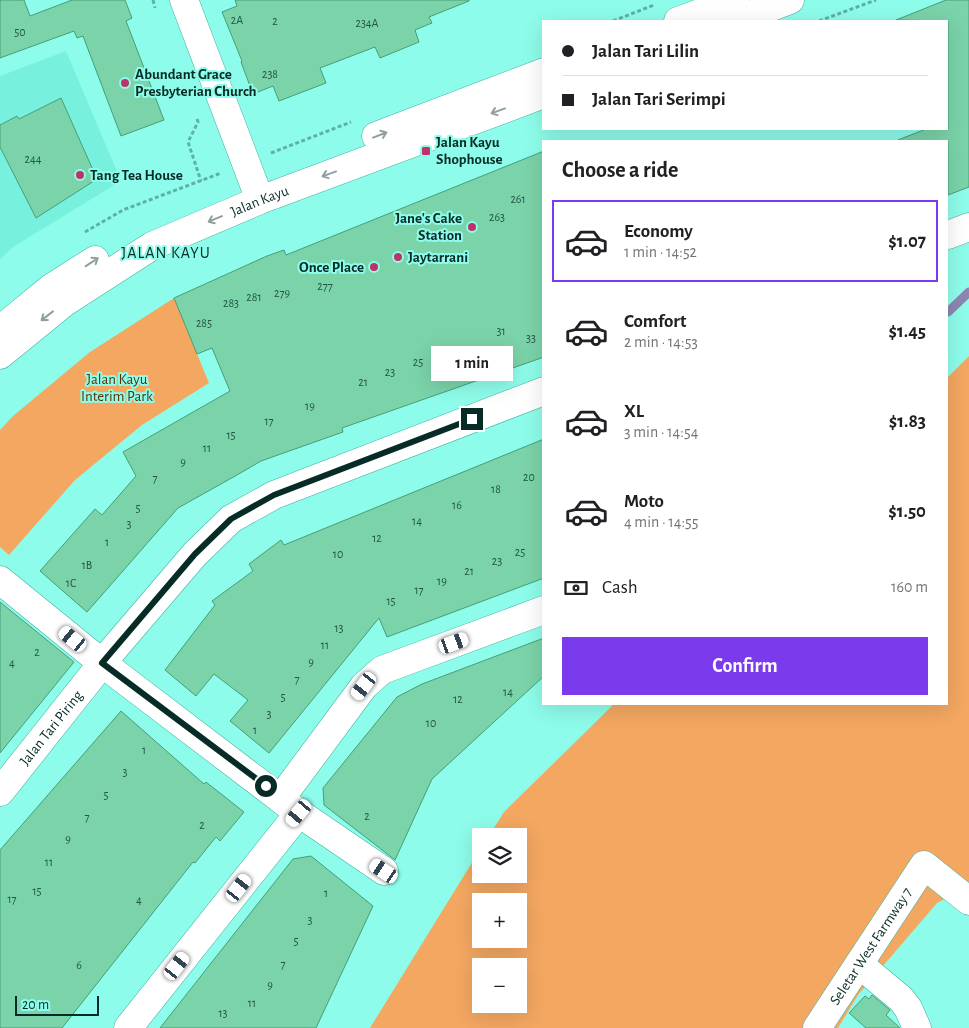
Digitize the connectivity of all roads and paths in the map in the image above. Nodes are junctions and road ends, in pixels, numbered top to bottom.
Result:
1 (152, 0) edge
2 (184, 0) edge
3 (736, 0) edge
4 (790, 0) edge
5 (876, 0) edge
6 (156, 9) dead end
7 (668, 12) edge
8 (618, 20) edge
9 (737, 20) edge
10 (822, 20) edge
11 (542, 73) edge
12 (542, 95) edge
13 (195, 113) dead end
14 (357, 120) dead end
15 (201, 181) junction
16 (253, 182) junction
17 (969, 227) edge
18 (948, 235) edge
19 (79, 236) dead end
20 (0, 330) edge
21 (0, 355) edge
22 (542, 392) edge
23 (0, 580) edge
24 (542, 611) edge
25 (102, 663) junction
26 (0, 792) edge
27 (290, 805) junction
28 (384, 871) dead end
29 (969, 901) edge
30 (859, 964) junction
31 (128, 1028) edge
32 (817, 1028) edge
33 (917, 1028) edge

1 - 6 path
2 - 16 street
3 - 7 street
4 - 9 street
5 - 10 path
7 - 8 path
16 -> 11 street, Jalan Kayu
12 -> 16 street, Jalan Kayu
13 - 15 path
14 - 16 path
15 - 16 path
15 - 19 path
20 -> 16 street, Jalan Kayu
16 -> 21 street, Jalan Kayu
17 - 18 street
22 - 25 street, Jalan Tari Piring
23 - 25 street
24 - 27 street
25 - 26 street, Jalan Tari Piring
25 - 27 street
27 - 28 street
27 - 31 street
29 - 30 street, Seletar West Farmway 7
30 - 32 street, Seletar West Farmway 7
30 - 33 street

